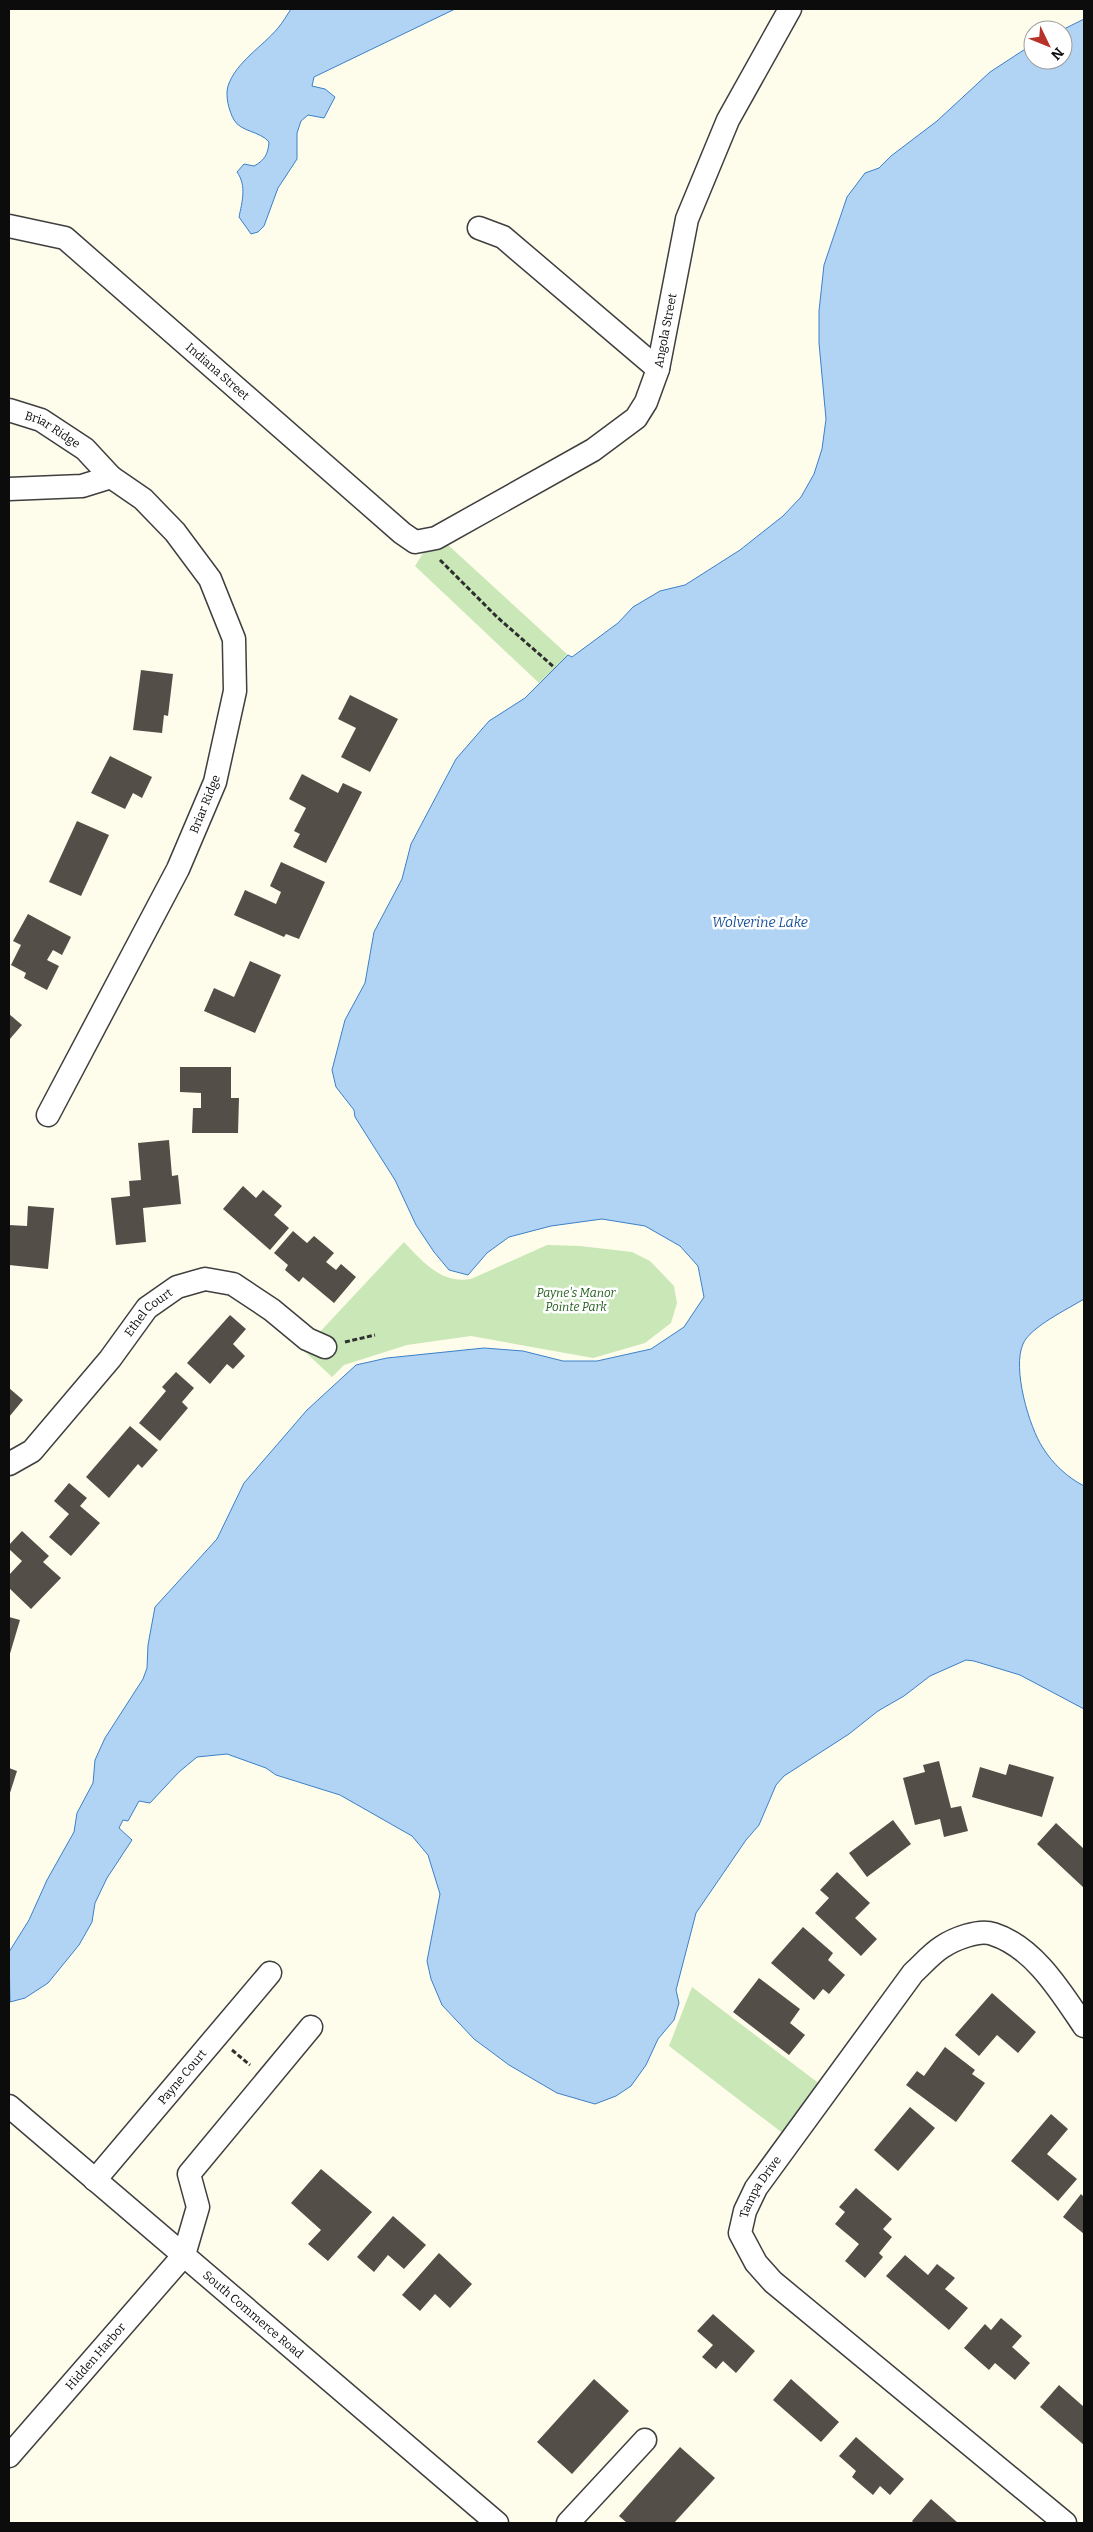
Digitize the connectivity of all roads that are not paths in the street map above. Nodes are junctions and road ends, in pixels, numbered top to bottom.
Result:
1 (790, 9) edge
2 (9, 226) edge
3 (479, 228) dead end
4 (658, 369) junction
5 (9, 410) edge
6 (111, 477) junction
7 (9, 489) edge
8 (415, 542) joint
9 (48, 1115) dead end
10 (325, 1347) road end
11 (9, 1464) edge
12 (270, 1973) dead end
13 (1084, 2026) edge
14 (311, 2027) dead end
15 (9, 2106) edge
16 (95, 2180) junction
17 (184, 2255) junction
18 (644, 2440) dead end
19 (9, 2456) edge
20 (497, 2523) edge
21 (568, 2523) edge
22 (1065, 2523) edge

1 - 4 street, Angola Street
2 - 8 street, Indiana Street
3 - 4 street
4 - 8 street, Angola Street
5 - 6 street, Briar Ridge
6 - 7 street
6 - 9 street, Briar Ridge
10 - 11 street, Ethel Court
12 - 16 street, Payne Court
13 - 22 street, Tampa Drive
14 - 17 street
15 - 16 street, South Commerce Road
16 - 17 street, South Commerce Road
17 - 19 street, Hidden Harbor
17 - 20 street, South Commerce Road
18 - 21 street

